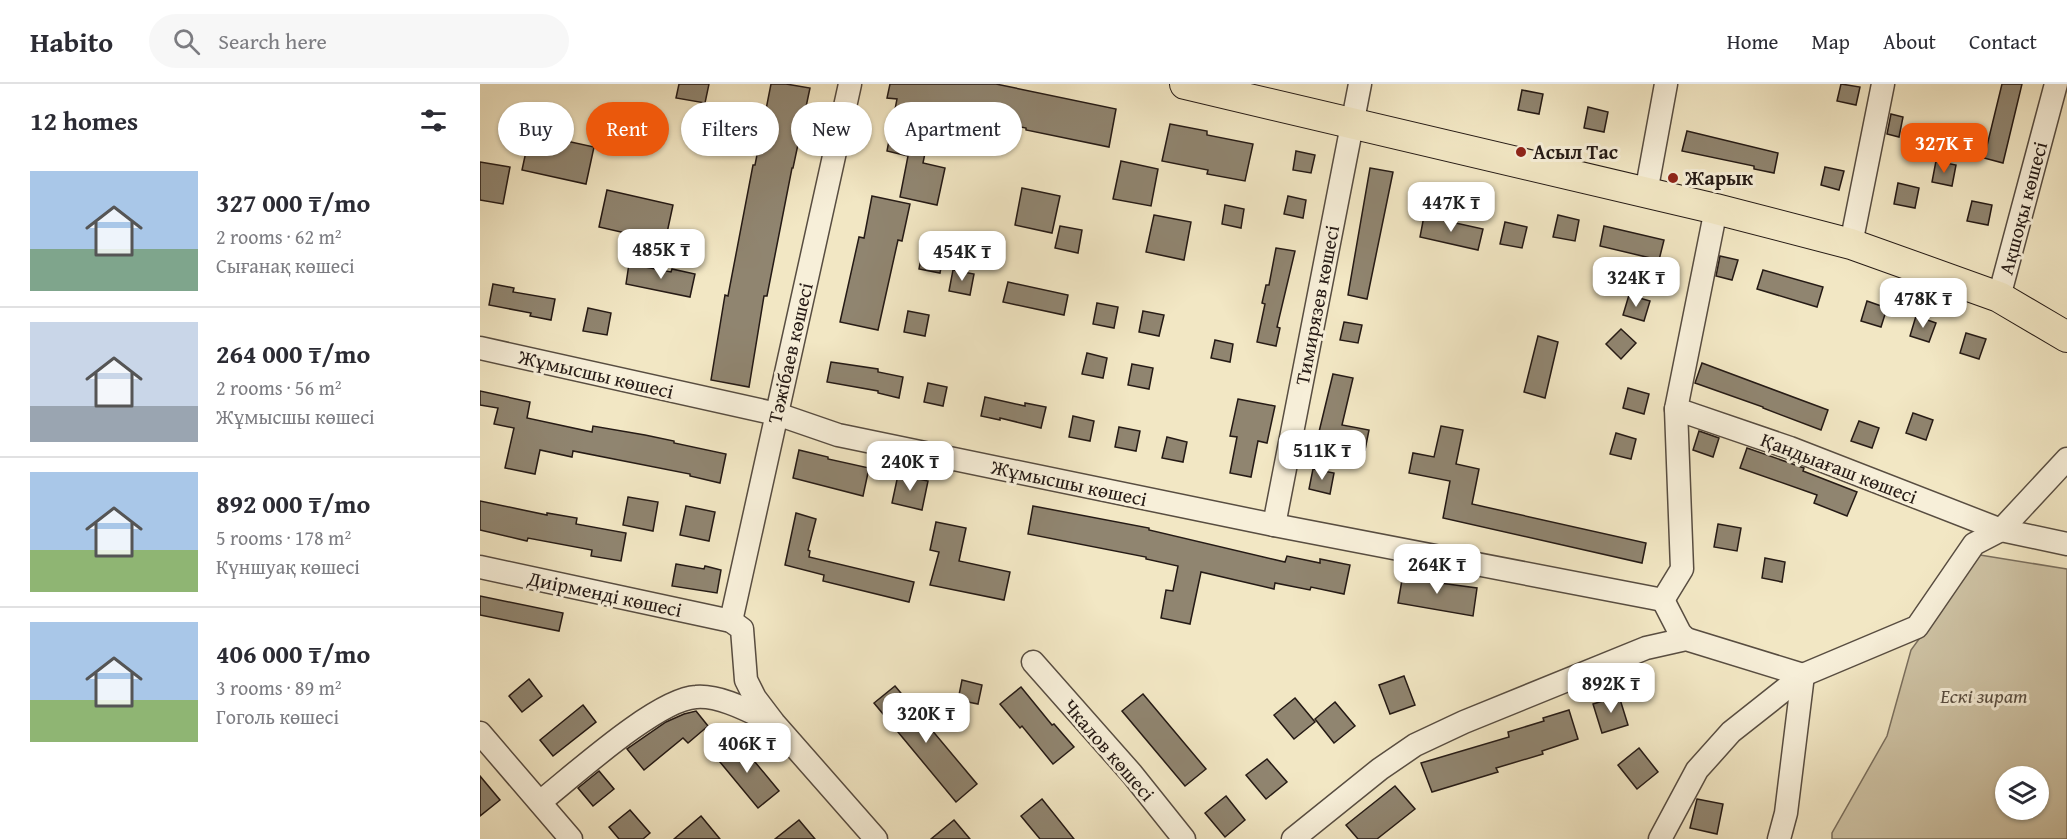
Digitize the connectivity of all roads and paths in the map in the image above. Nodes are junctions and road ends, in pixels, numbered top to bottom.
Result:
1 (850, 84) edge
2 (1185, 84) edge
3 (1360, 84) edge
4 (1666, 84) edge
5 (1883, 84) edge
6 (2056, 84) edge
7 (1352, 124) junction
8 (1646, 193) junction
9 (1716, 209) junction
10 (1851, 244) junction
11 (1999, 297) junction
12 (2067, 337) edge
13 (480, 348) edge
14 (1676, 409) junction
15 (777, 414) junction
16 (2067, 459) edge
17 (1274, 525) junction
18 (2001, 530) junction
19 (2067, 544) edge
20 (480, 567) edge
21 (1663, 600) junction
22 (736, 625) junction
23 (1686, 639) junction
24 (1033, 662) dead end
25 (1803, 675) junction
26 (774, 723) junction
27 (480, 733) edge
28 (540, 802) junction
29 (571, 839) edge
30 (876, 839) edge
31 (1184, 839) edge
32 (1293, 839) edge
33 (1660, 839) edge
34 (1779, 839) edge

1 - 15 street, Тәжібаев көшесі
2 - 7 main road
3 - 7 street, Тимирязев көшесі
4 - 8 street
5 - 10 street
6 - 11 street, Ақшоқы көшесі
7 - 8 main road
7 - 17 street, Тимирязев көшесі
8 - 9 main road
9 - 10 main road
9 - 14 street
10 - 11 main road
11 - 12 main road
13 - 15 street, Жұмысшы көшесі
14 - 18 street, Қандыағаш көшесі
14 - 21 street
15 - 17 street, Жұмысшы көшесі
15 - 22 street, Тәжібаев көшесі
16 - 18 street
17 - 21 street, Жұмысшы көшесі
18 - 19 street, Қандыағаш көшесі
18 - 25 street
20 - 22 street, Диірменді көшесі
21 - 23 street
22 - 26 street, Тәжібаев көшесі
23 - 25 street
23 - 32 street
24 - 31 street, Чкалов көшесі
25 - 33 street
25 - 34 street
26 - 28 street
26 - 30 street
27 - 28 street
28 - 29 street

